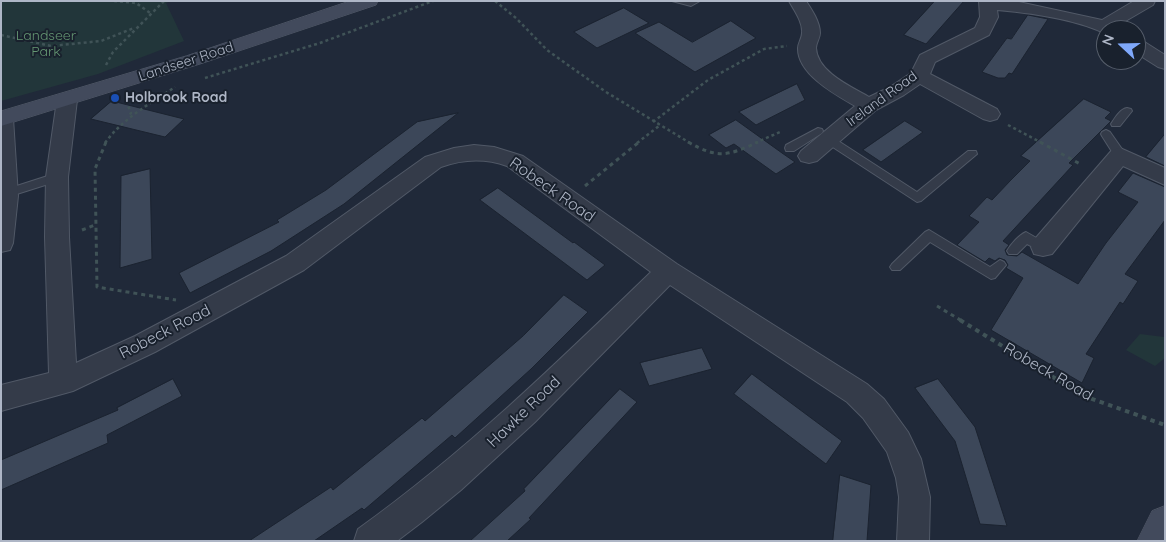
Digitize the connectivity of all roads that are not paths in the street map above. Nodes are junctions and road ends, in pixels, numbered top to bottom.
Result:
1 (369, 1) edge
2 (676, 1) edge
3 (696, 1) edge
4 (797, 1) edge
5 (1146, 1) edge
6 (988, 2) edge
7 (1119, 20) edge
8 (1096, 25) edge
9 (1146, 51) edge
10 (1165, 63) edge
11 (919, 76) junction
12 (68, 100) junction
13 (869, 105) junction
14 (1127, 111) dead end
15 (990, 114) road end
16 (2, 118) edge
17 (1116, 124) dead end
18 (820, 132) junction
19 (1106, 134) dead end
20 (799, 152) dead end
21 (972, 154) dead end
22 (1120, 155) junction
23 (57, 177) junction
24 (1165, 177) edge
25 (4, 194) edge
26 (1, 243) edge
27 (1043, 247) joint
28 (1013, 251) dead end
29 (1000, 265) dead end
30 (896, 267) dead end
31 (668, 272) junction
32 (63, 382) junction
33 (1, 398) edge
34 (1165, 524) edge
35 (370, 541) edge
36 (913, 541) edge
37 (1155, 541) edge

1 - 12 street, Landseer Road
2 - 3 lane
4 - 13 street
5 - 7 street
6 - 8 street
6 - 11 street, Ireland Road
9 - 10 street
11 - 13 street, Ireland Road
11 - 15 street
12 - 16 street, Landseer Road
12 - 23 street
13 - 18 street, Ireland Road
14 - 17 lane
16 - 25 street
18 - 20 street, Ireland Road
18 - 21 lane
19 - 22 lane
22 - 24 street
22 - 27 street
23 - 25 lane
23 - 32 street
25 - 26 street
27 - 28 lane
29 - 30 lane
31 - 32 street, Robeck Road
31 - 35 street, Hawke Road
31 - 36 street, Robeck Road
32 - 33 street
34 - 37 street

